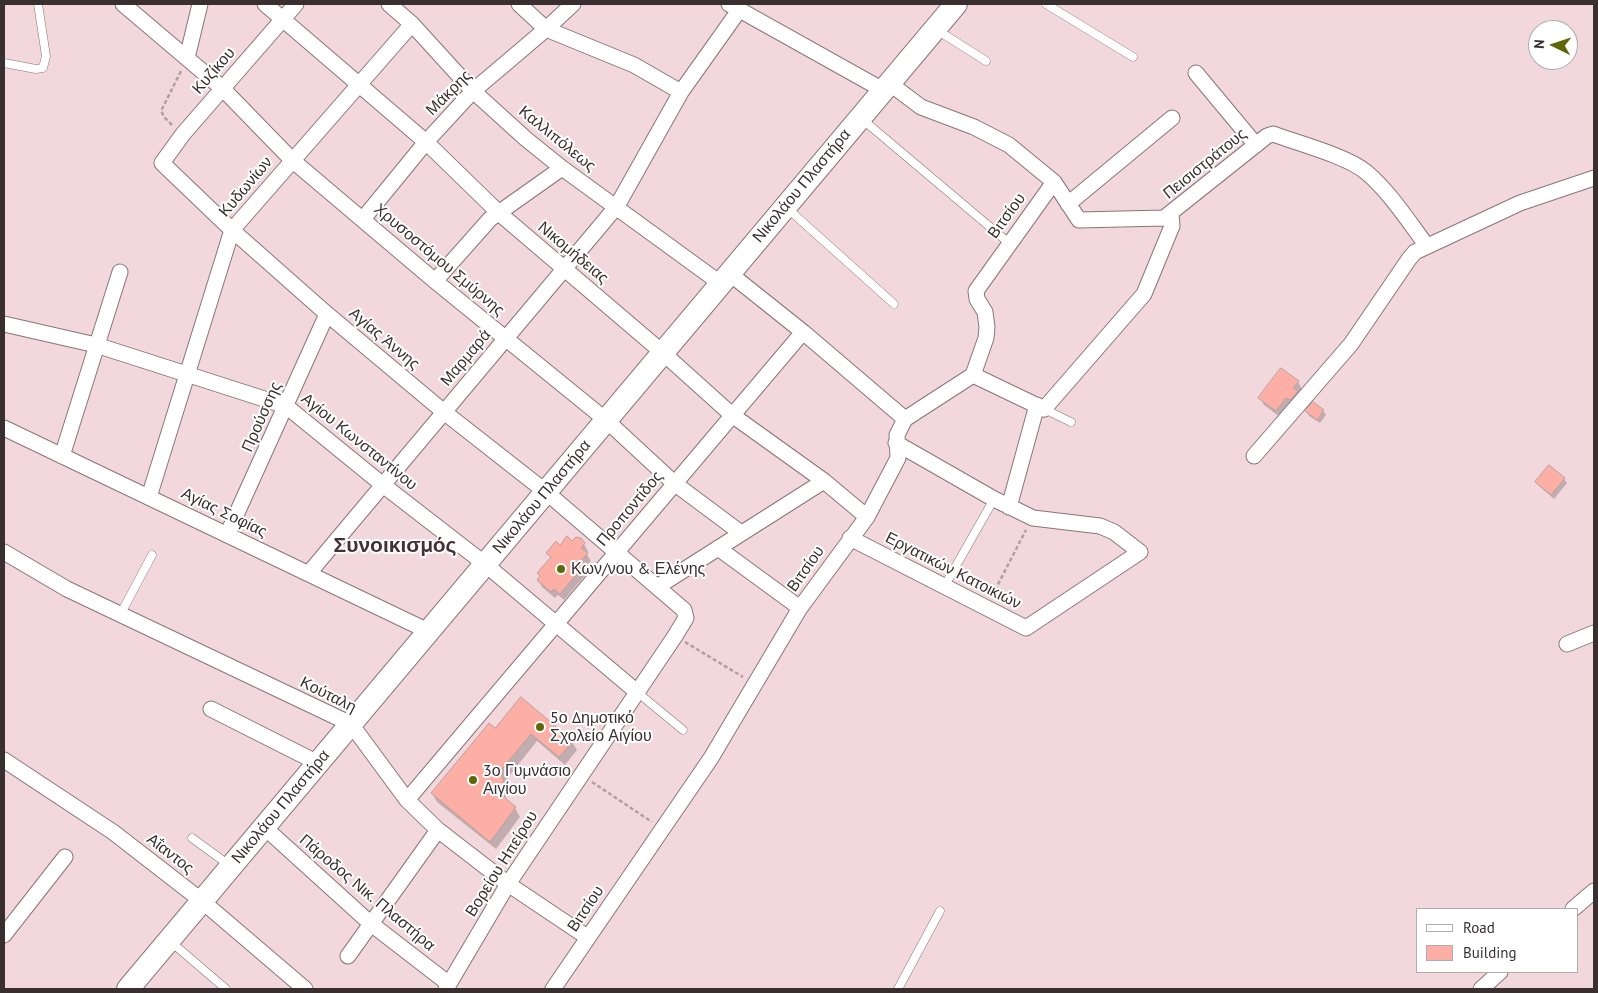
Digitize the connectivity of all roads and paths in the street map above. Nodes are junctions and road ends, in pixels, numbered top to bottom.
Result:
1 (38, 4) edge
2 (123, 4) edge
3 (200, 4) edge
4 (265, 4) edge
5 (296, 4) edge
6 (389, 4) edge
7 (519, 4) edge
8 (573, 4) edge
9 (1046, 4) edge
10 (734, 6) edge
11 (946, 6) edge
12 (283, 19) junction
13 (412, 24) junction
14 (546, 29) junction
15 (935, 29) junction
16 (187, 58) junction
17 (1133, 58) dead end
18 (986, 61) dead end
19 (4, 63) edge
20 (1196, 73) dead end
21 (360, 85) junction
22 (886, 87) junction
23 (222, 88) junction
24 (473, 91) junction
25 (681, 92) junction
26 (860, 117) junction
27 (1172, 118) dead end
28 (183, 134) junction
29 (426, 142) junction
30 (1256, 145) junction
31 (292, 160) junction
32 (162, 163) joint
33 (562, 168) junction
34 (1594, 178) edge
35 (1054, 182) junction
36 (1068, 204) junction
37 (616, 206) junction
38 (785, 207) junction
39 (499, 213) junction
40 (1171, 214) junction
41 (363, 219) junction
42 (232, 230) junction
43 (1009, 243) junction
44 (1427, 246) junction
45 (565, 269) junction
46 (120, 272) dead end
47 (725, 278) junction
48 (435, 281) junction
49 (894, 304) dead end
50 (327, 314) junction
51 (4, 324) edge
52 (802, 332) junction
53 (505, 338) junction
54 (96, 345) junction
55 (662, 352) junction
56 (187, 373) junction
57 (973, 376) junction
58 (286, 406) junction
59 (1040, 407) junction
60 (444, 412) junction
61 (732, 415) junction
62 (905, 419) junction
63 (606, 420) junction
64 (1072, 422) dead end
65 (4, 428) edge
66 (896, 443) junction
67 (62, 456) junction
68 (1254, 456) dead end
69 (824, 480) junction
70 (674, 483) junction
71 (383, 485) junction
72 (546, 492) junction
73 (149, 497) junction
74 (994, 499) junction
75 (1009, 507) junction
76 (867, 517) junction
77 (1033, 518) junction
78 (741, 533) junction
79 (227, 535) junction
80 (850, 538) junction
81 (718, 548) junction
82 (4, 552) edge
83 (616, 552) junction
84 (152, 555) dead end
85 (485, 564) junction
86 (309, 573) junction
87 (657, 587) junction
88 (944, 587) junction
89 (800, 608) junction
90 (986, 608) junction
91 (684, 610) joint
92 (120, 614) junction
93 (556, 624) junction
94 (428, 631) junction
95 (1594, 633) edge
96 (676, 636) junction
97 (1567, 644) dead end
98 (755, 685) junction
99 (637, 692) junction
100 (211, 709) dead end
101 (351, 724) junction
102 (683, 730) dead end
103 (4, 760) edge
104 (318, 763) junction
105 (580, 775) junction
106 (406, 800) junction
107 (264, 827) junction
108 (663, 828) junction
109 (438, 830) junction
110 (192, 838) dead end
111 (65, 857) dead end
112 (231, 866) junction
113 (508, 884) junction
114 (1594, 891) edge
115 (202, 901) junction
116 (1574, 908) edge
117 (940, 911) dead end
118 (370, 924) junction
119 (6, 930) edge
120 (587, 937) junction
121 (169, 940) junction
122 (348, 956) dead end
123 (1499, 973) edge
124 (448, 987) edge
125 (128, 989) edge
126 (226, 989) edge
127 (305, 989) edge
128 (553, 989) edge
129 (898, 989) edge
130 (1481, 989) edge

1 - 19 lane
2 - 16 street, Χρυσοστόμου Σμύρνης
3 - 16 street
4 - 12 street, Νικομήδειας
5 - 12 street, Κυζίκου
6 - 13 street, Καλλιπόλεως
7 - 14 street
8 - 14 street, Μάκρης
9 - 17 lane
10 - 22 street, Πεισιστράτους
10 - 25 street, Μαρμαρά
11 - 15 main road, Νικολάου Πλαστήρα
12 - 21 street, Νικομήδειας
12 - 23 street, Κυζίκου
13 - 21 street, Κυδωνίων
13 - 24 street, Καλλιπόλεως
14 - 24 street, Μάκρης
14 - 25 street
15 - 18 lane
15 - 22 main road, Νικολάου Πλαστήρα
16 - 23 street, Χρυσοστόμου Σμύρνης
16 - 28 path
20 - 30 street
21 - 29 street, Νικομήδειας
21 - 31 street, Κυδωνίων
22 - 26 main road, Νικολάου Πλαστήρα
22 - 35 street, Πεισιστράτους
23 - 28 street, Κυζίκου
23 - 31 street, Χρυσοστόμου Σμύρνης
24 - 29 street, Μάκρης
24 - 33 street, Καλλιπόλεως
25 - 37 street, Μαρμαρά
26 - 38 main road, Νικολάου Πλαστήρα
26 - 43 lane
27 - 36 street
28 - 32 street, Κυζίκου
29 - 39 street, Νικομήδειας
29 - 41 street, Μάκρης
30 - 40 street, Πεισιστράτους
30 - 44 street, Πεισιστράτους
31 - 41 street, Χρυσοστόμου Σμύρνης
31 - 42 street, Κυδωνίων
32 - 42 street, Αγίας Άννης
33 - 37 street, Καλλιπόλεως
33 - 39 street
34 - 44 street
35 - 36 street, Πεισιστράτους
35 - 43 street, Βιτσίου
36 - 40 street, Πεισιστράτους
37 - 45 street, Μαρμαρά
37 - 47 street, Καλλιπόλεως
38 - 47 main road, Νικολάου Πλαστήρα
38 - 49 lane
39 - 45 street, Νικομήδειας
39 - 48 street
40 - 59 street
41 - 48 street, Χρυσοστόμου Σμύρνης
42 - 50 street, Αγίας Άννης
42 - 56 street, Κυδωνίων
43 - 57 street, Βιτσίου
44 - 68 street
45 - 53 street, Μαρμαρά
45 - 55 street, Νικομήδειας
46 - 54 street
47 - 52 street, Καλλιπόλεως
47 - 55 main road, Νικολάου Πλαστήρα
48 - 53 street, Χρυσοστόμου Σμύρνης
50 - 58 street, Προύσσης
50 - 60 street, Αγίας Άννης
51 - 54 street, Αγίου Κωνσταντίνου
52 - 61 street, Προποντίδος
52 - 62 street, Καλλιπόλεως
53 - 60 street, Μαρμαρά
53 - 63 street, Χρυσοστόμου Σμύρνης
54 - 56 street, Αγίου Κωνσταντίνου
54 - 67 street
55 - 61 street, Νικομήδειας
55 - 63 main road, Νικολάου Πλαστήρα
56 - 58 street, Αγίου Κωνσταντίνου
56 - 73 street, Κυδωνίων
57 - 59 street
57 - 62 street
58 - 71 street, Αγίου Κωνσταντίνου
58 - 79 street, Προύσσης
59 - 64 lane
59 - 75 street
60 - 71 street, Μαρμαρά
60 - 72 street, Αγίας Άννης
61 - 69 street, Νικομήδειας
61 - 70 street, Προποντίδος
62 - 66 street, Βιτσίου
63 - 70 street, Χρυσοστόμου Σμύρνης
63 - 72 main road, Νικολάου Πλαστήρα
65 - 67 street, Αγίας Σοφίας
66 - 74 street
66 - 76 street, Βιτσίου
67 - 73 street, Αγίας Σοφίας
69 - 76 street, Νικομήδειας
69 - 78 street
70 - 78 street, Χρυσοστόμου Σμύρνης
70 - 83 street, Προποντίδος
71 - 85 street, Αγίου Κωνσταντίνου
71 - 86 street, Μαρμαρά
72 - 83 street, Αγίας Άννης
72 - 85 main road, Νικολάου Πλαστήρα
73 - 79 street, Αγίας Σοφίας
74 - 75 street
74 - 88 lane
75 - 77 street
76 - 80 street, Βιτσίου
77 - 90 path
77 - 90 street, Εργατικών Κατοικιών
78 - 81 street
79 - 86 street, Αγίας Σοφίας
80 - 88 street, Εργατικών Κατοικιών
80 - 89 street, Βιτσίου
81 - 87 street
81 - 89 street
82 - 92 street, Κούταλη
83 - 87 street, Αγίας Άννης
83 - 93 street, Προποντίδος
84 - 92 lane
85 - 93 street, Αγίου Κωνσταντίνου
85 - 94 main road, Νικολάου Πλαστήρα
86 - 94 street, Αγίας Σοφίας
87 - 91 street, Αγίας Άννης
88 - 90 street, Εργατικών Κατοικιών
89 - 98 street, Βιτσίου
91 - 96 street, Βορείου Ηπείρου
92 - 101 street, Κούταλη
93 - 99 street, Αγίου Κωνσταντίνου
93 - 106 street, Προποντίδος
94 - 101 main road, Νικολάου Πλαστήρα
95 - 97 street
96 - 98 path
96 - 99 street, Βορείου Ηπείρου
98 - 108 street, Βιτσίου
99 - 102 lane
99 - 105 street, Βορείου Ηπείρου
100 - 104 street
101 - 104 main road, Νικολάου Πλαστήρα
101 - 106 street, Κούταλη
103 - 115 street, Αΐαντος
104 - 107 main road, Νικολάου Πλαστήρα
105 - 108 path
105 - 113 street, Βορείου Ηπείρου
106 - 109 street, Κούταλη
107 - 112 main road, Νικολάου Πλαστήρα
107 - 118 street, Πάροδος Νικ. Πλαστήρα
108 - 120 street, Βιτσίου
109 - 113 street, Κούταλη
109 - 118 street
110 - 112 lane
111 - 119 street
112 - 115 main road, Νικολάου Πλαστήρα
113 - 120 street, Κούταλη
113 - 124 street, Βορείου Ηπείρου
114 - 116 street
115 - 121 main road, Νικολάου Πλαστήρα
115 - 127 street, Αΐαντος
117 - 129 lane
118 - 122 street
118 - 124 street, Πάροδος Νικ. Πλαστήρα
120 - 128 street, Βιτσίου
121 - 125 main road, Νικολάου Πλαστήρα
121 - 126 lane
123 - 130 street

